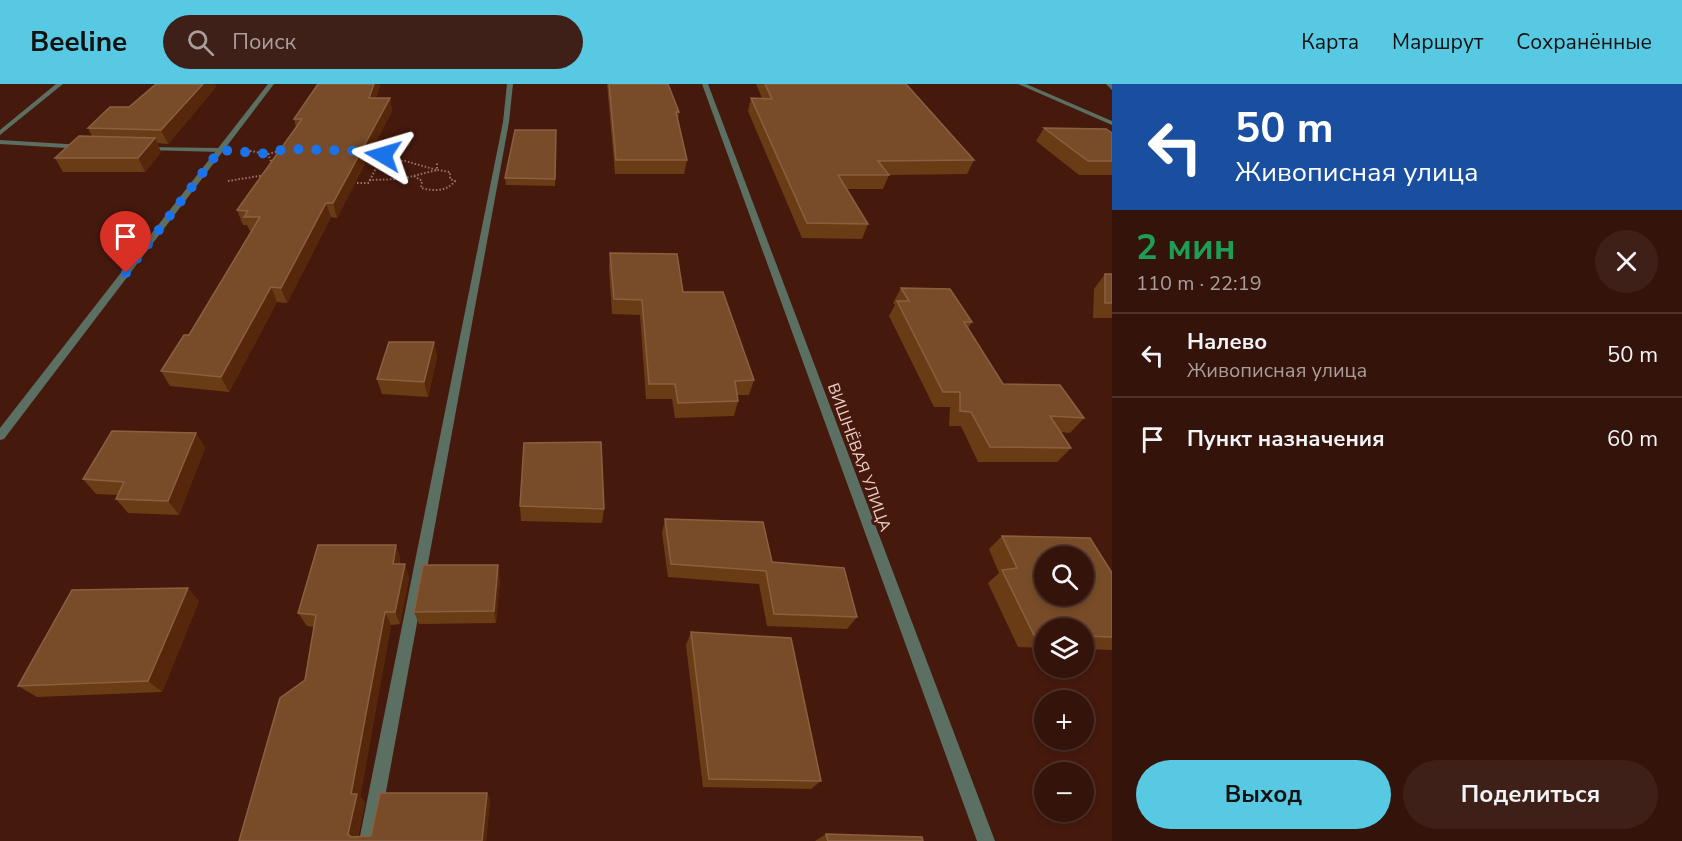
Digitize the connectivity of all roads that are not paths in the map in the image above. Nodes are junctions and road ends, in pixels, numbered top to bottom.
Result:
1 (60, 84) edge
2 (271, 84) edge
3 (510, 84) edge
4 (705, 84) edge
5 (1021, 84) edge
6 (1109, 84) edge
7 (1112, 88) edge
8 (1112, 123) edge
9 (0, 133) edge
10 (0, 142) edge
11 (92, 147) edge
12 (139, 148) edge
13 (220, 150) junction
14 (0, 436) edge
15 (368, 841) edge
16 (986, 841) edge

1 - 9 street
2 - 13 street
3 - 15 street
4 - 16 street, ВИШНЁВАЯ УЛИЦА
5 - 8 street
6 - 7 street
10 - 11 street
12 - 13 street
13 - 14 street

